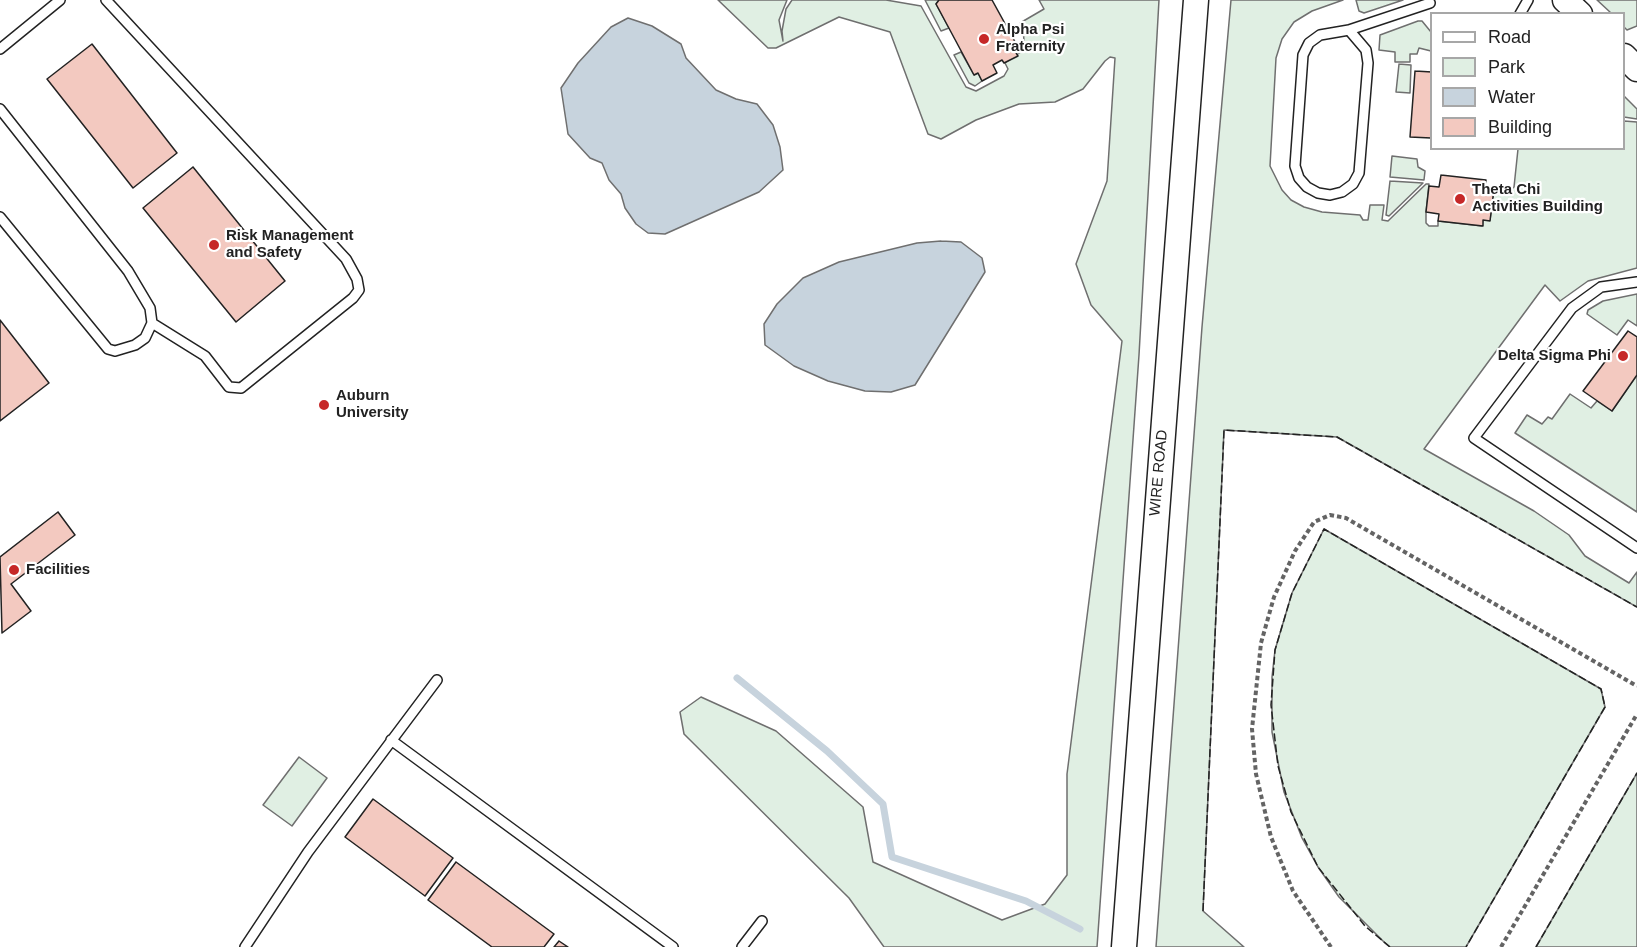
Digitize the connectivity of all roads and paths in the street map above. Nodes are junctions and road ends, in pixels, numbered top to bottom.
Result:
1 (60, 0) edge
2 (106, 0) edge
3 (1196, 0) edge
4 (1565, 0) edge
5 (1430, 1) edge
6 (1578, 12) edge
7 (1349, 30) junction
8 (0, 49) edge
9 (0, 109) edge
10 (0, 218) edge
11 (1637, 282) edge
12 (152, 323) junction
13 (1637, 548) edge
14 (437, 680) dead end
15 (1637, 687) edge
16 (1637, 714) edge
17 (391, 740) junction
18 (762, 921) dead end
19 (245, 947) edge
20 (673, 947) edge
21 (742, 947) edge
22 (1124, 947) edge
23 (1331, 947) edge
24 (1501, 947) edge

1 - 8 lane
2 - 12 lane
3 - 22 street, WIRE ROAD
4 - 6 street
5 - 7 lane
7 - 7 lane
9 - 12 lane
10 - 12 lane
11 - 13 lane
14 - 17 lane
15 - 23 path
16 - 24 path
17 - 19 lane
17 - 20 lane
18 - 21 lane

